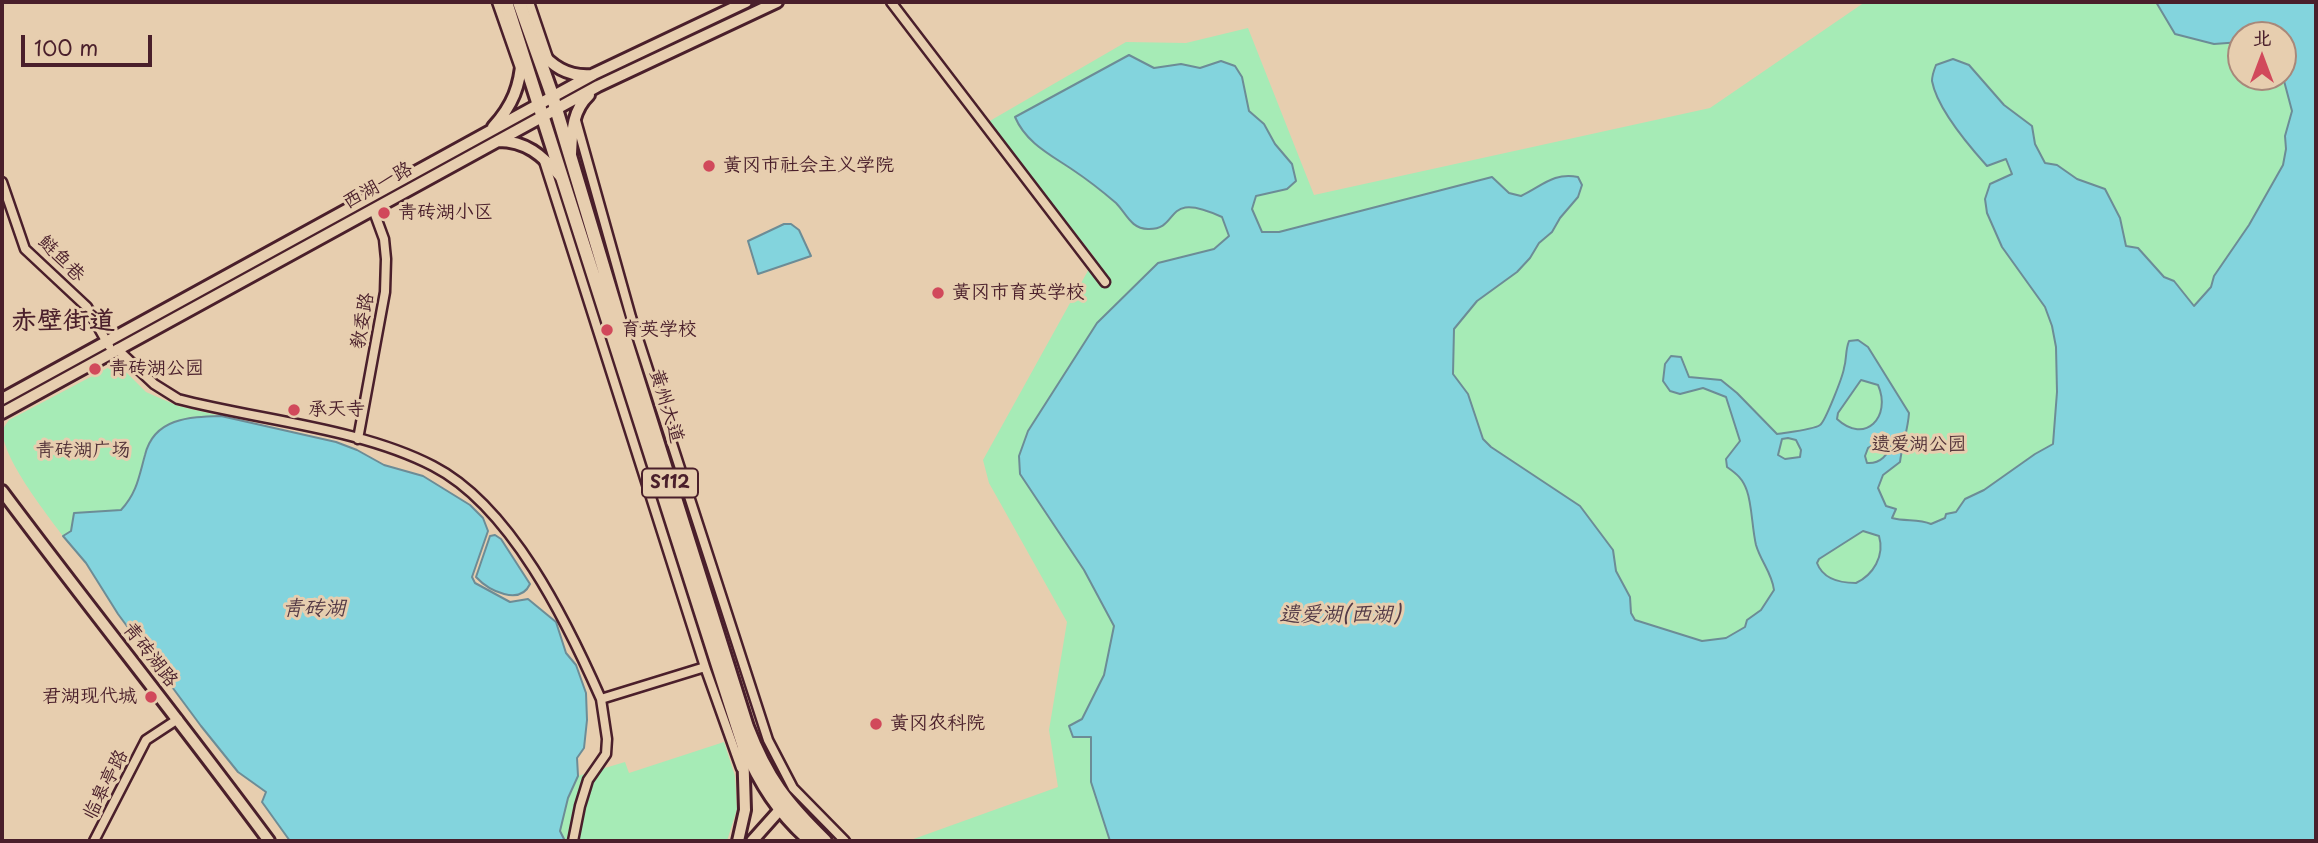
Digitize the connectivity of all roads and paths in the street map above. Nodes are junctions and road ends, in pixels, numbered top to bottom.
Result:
1 (496, 2) edge
2 (506, 2) edge
3 (519, 2) edge
4 (529, 2) edge
5 (746, 2) edge
6 (777, 2) edge
7 (891, 2) edge
8 (535, 45) junction
9 (522, 51) junction
10 (548, 61) junction
11 (521, 72) junction
12 (596, 80) junction
13 (554, 103) junction
14 (542, 110) junction
15 (575, 117) junction
16 (491, 137) junction
17 (543, 158) junction
18 (571, 158) junction
19 (564, 181) junction
20 (2, 183) edge
21 (373, 209) junction
22 (1105, 282) dead end
23 (112, 347) junction
24 (2, 399) edge
25 (3, 414) edge
26 (358, 439) junction
27 (2, 491) edge
28 (705, 667) junction
29 (601, 699) junction
30 (178, 719) junction
31 (743, 744) junction
32 (744, 776) junction
33 (783, 806) junction
34 (94, 841) edge
35 (269, 841) edge
36 (573, 841) edge
37 (738, 841) edge
38 (752, 841) edge
39 (811, 841) edge
40 (825, 841) edge
41 (845, 841) edge

1 - 11 street
2 - 9 main road, 黄州大道 / S112
3 - 8 main road, 黄州大道 / S112
4 - 10 street
5 - 12 main road, 西湖一路
6 - 12 main road, 西湖一路
7 - 22 street
8 - 10 main road
8 - 13 main road, 黄州大道 / S112
9 - 11 main road
9 - 14 main road, 黄州大道 / S112
10 - 12 main road
11 - 16 main road
12 - 13 main road, 西湖一路
12 - 15 main road
13 - 14 main road, 西湖一路
13 - 18 main road, 黄州大道 / S112
14 - 16 main road, 西湖一路
14 - 19 main road, 黄州大道 / S112
15 - 18 main road
15 - 41 street
16 - 17 main road
16 - 21 main road, 西湖一路
16 - 23 main road, 西湖一路
17 - 19 main road
17 - 28 street
18 - 33 main road, 黄州大道 / S112
19 - 31 main road, 黄州大道 / S112
20 - 23 street, 鲢鱼巷
21 - 23 main road, 西湖一路
21 - 26 street, 教委路
23 - 24 main road, 西湖一路
23 - 25 main road, 西湖一路
23 - 26 street, 鲢鱼巷
26 - 29 street, 鲢鱼巷
27 - 30 main road, 青砖湖路
28 - 29 street
28 - 32 street
29 - 36 street, 鲢鱼巷
30 - 34 street, 临皋亭路
30 - 35 main road, 青砖湖路
31 - 32 main road
31 - 33 main road, 黄州大道 / S112
32 - 37 main road
33 - 38 main road
33 - 39 main road, 黄州大道 / S112
33 - 40 main road, 黄州大道 / S112

